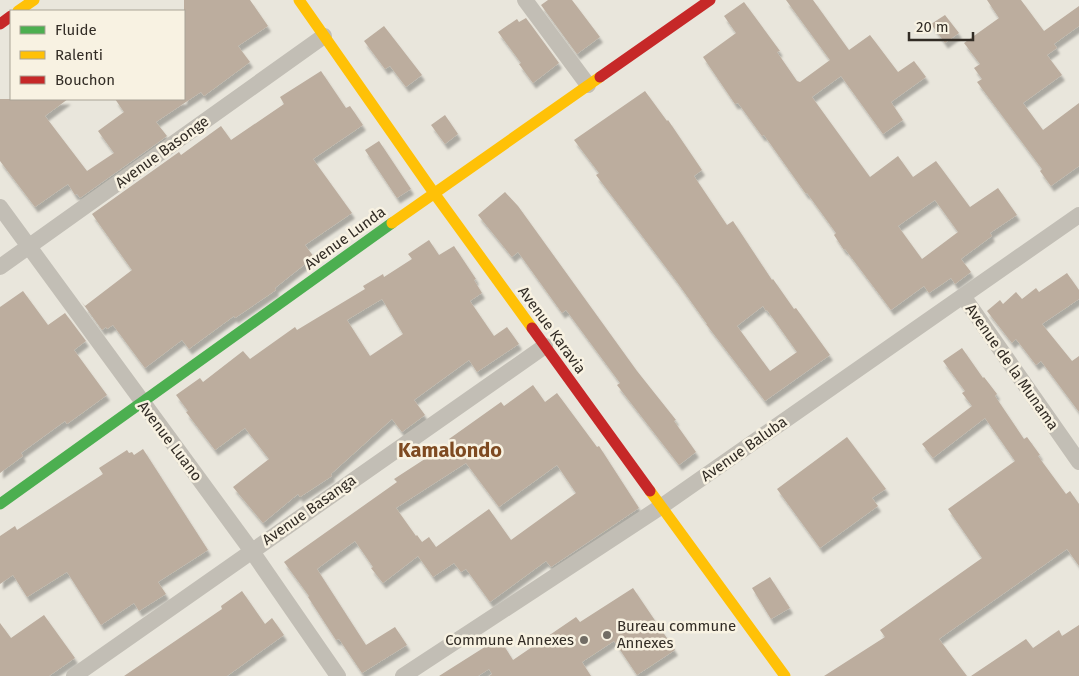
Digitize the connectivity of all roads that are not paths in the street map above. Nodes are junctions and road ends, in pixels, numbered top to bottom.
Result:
1 (34, 0) edge
2 (299, 0) edge
3 (525, 0) edge
4 (710, 0) edge
5 (19, 10) edge
6 (324, 36) junction
7 (588, 85) junction
8 (434, 193) junction
9 (0, 207) edge
10 (1079, 215) edge
11 (30, 247) junction
12 (0, 267) edge
13 (963, 296) junction
14 (545, 346) junction
15 (142, 402) junction
16 (1079, 462) edge
17 (0, 504) edge
18 (662, 506) junction
19 (251, 550) junction
20 (74, 676) edge
21 (338, 676) edge
22 (403, 676) edge
23 (785, 676) edge

1 - 5 street
2 - 6 street, Avenue Karavia
3 - 7 street
4 - 7 street, Avenue Lunda
6 - 8 street, Avenue Karavia
6 - 11 street, Avenue Basonge
7 - 8 street, Avenue Lunda
8 - 14 street, Avenue Karavia
8 - 15 street, Avenue Lunda
9 - 11 street, Avenue Luano
10 - 13 street, Avenue Baluba
11 - 12 street, Avenue Basonge
11 - 15 street, Avenue Luano
13 - 16 street, Avenue de la Munama
13 - 18 street, Avenue Baluba
14 - 18 street, Avenue Karavia
14 - 19 street, Avenue Basanga
15 - 17 street, Avenue Lunda
15 - 19 street, Avenue Luano
18 - 22 street, Avenue Baluba
18 - 23 street, Avenue Karavia
19 - 20 street, Avenue Basanga
19 - 21 street, Avenue Luano

